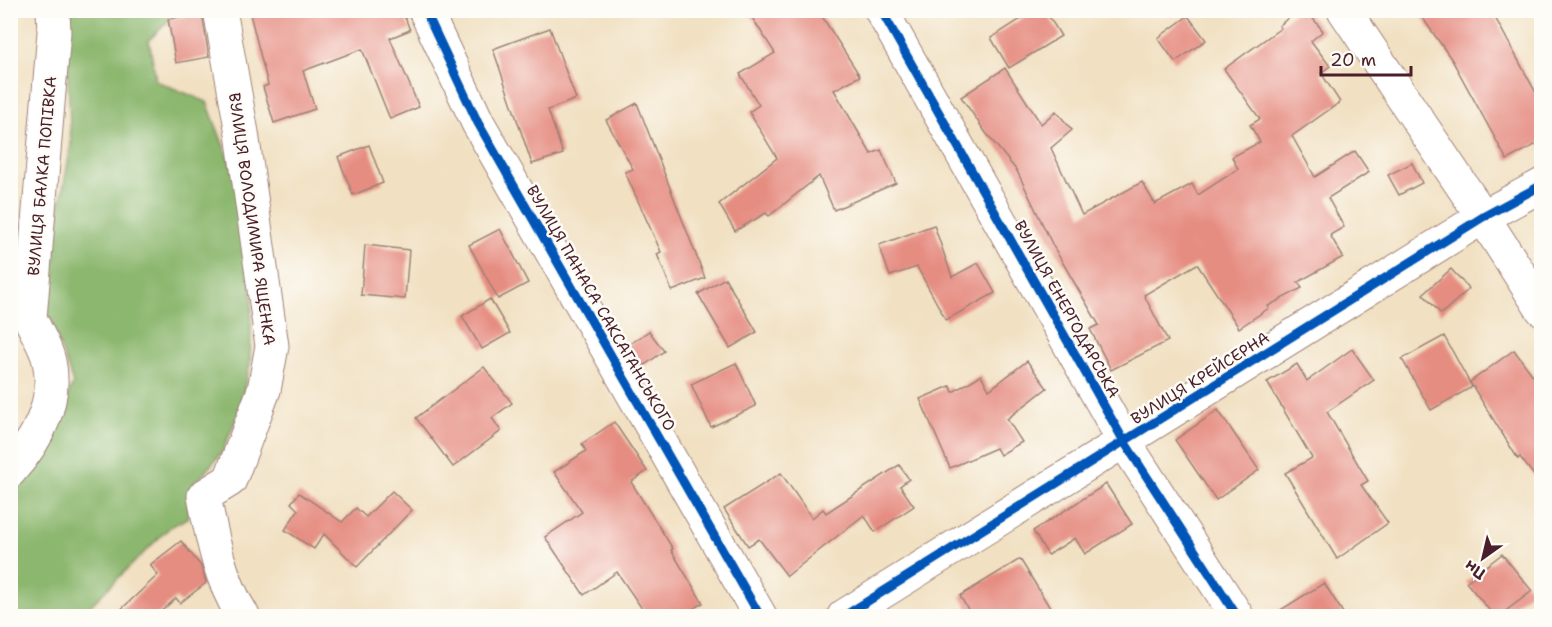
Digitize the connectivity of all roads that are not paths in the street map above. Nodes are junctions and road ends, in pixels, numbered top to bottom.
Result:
1 (53, 10) edge
2 (220, 10) edge
3 (425, 10) edge
4 (881, 10) edge
5 (1344, 10) edge
6 (1542, 185) edge
7 (1483, 217) junction
8 (1542, 309) edge
9 (1125, 443) junction
10 (10, 471) edge
11 (243, 616) edge
12 (760, 616) edge
13 (844, 616) edge
14 (1237, 616) edge

1 - 10 street, ВУЛИЦЯ БАЛКА ПОПІВКА
2 - 11 street, ВУЛИЦЯ ВОЛОДИМИРА ЯЩЕНКА
3 - 12 street, ВУЛИЦЯ ПАНАСА САКСАГАНСЬКОГО
4 - 9 street, ВУЛИЦЯ ЕНЕРГОДАРСЬКА
5 - 7 street
6 - 7 street, ВУЛИЦЯ КРЕЙСЕРНА
7 - 8 street
7 - 9 street, ВУЛИЦЯ КРЕЙСЕРНА
9 - 13 street, ВУЛИЦЯ КРЕЙСЕРНА
9 - 14 street, ВУЛИЦЯ ЕНЕРГОДАРСЬКА

